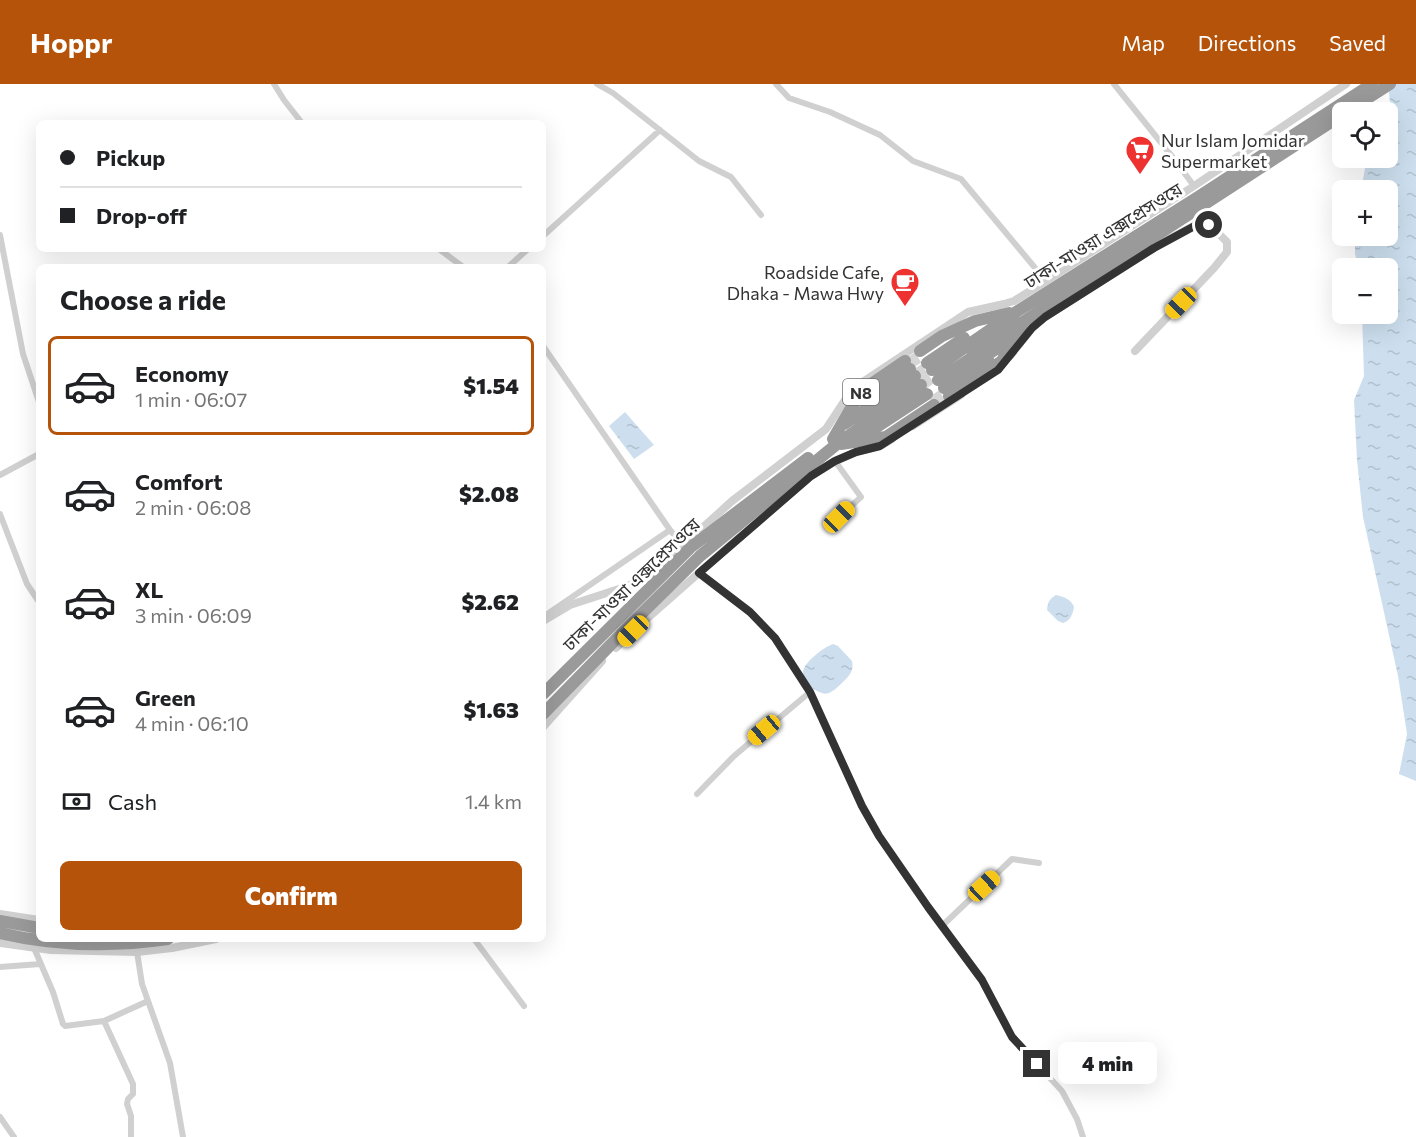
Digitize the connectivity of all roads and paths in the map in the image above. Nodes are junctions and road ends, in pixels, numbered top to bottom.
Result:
1 (273, 84) edge
2 (597, 84) edge
3 (776, 84) edge
4 (1114, 84) edge
5 (1346, 84) edge
6 (1390, 84) edge
7 (1366, 92) edge
8 (300, 120) edge
9 (1332, 122) edge
10 (660, 130) junction
11 (1194, 186) junction
12 (761, 215) dead end
13 (546, 233) edge
14 (0, 236) edge
15 (443, 252) edge
16 (525, 252) edge
17 (459, 264) edge
18 (511, 264) edge
19 (1046, 282) junction
20 (1005, 327) junction
21 (546, 350) edge
22 (1134, 351) dead end
23 (934, 373) junction
24 (920, 383) junction
25 (36, 393) edge
26 (849, 413) junction
27 (852, 441) junction
28 (36, 456) edge
29 (835, 461) junction
30 (0, 475) edge
31 (0, 514) edge
32 (839, 517) dead end
33 (670, 530) junction
34 (682, 545) junction
35 (699, 573) junction
36 (36, 598) edge
37 (546, 615) edge
38 (546, 619) edge
39 (546, 691) edge
40 (810, 692) junction
41 (546, 711) edge
42 (546, 724) edge
43 (697, 794) dead end
44 (1039, 863) dead end
45 (0, 914) edge
46 (36, 915) edge
47 (25, 918) junction
48 (36, 920) edge
49 (0, 921) edge
50 (942, 926) junction
51 (36, 927) edge
52 (0, 933) edge
53 (36, 940) edge
54 (51, 942) edge
55 (146, 942) edge
56 (201, 942) edge
57 (476, 942) edge
58 (0, 943) edge
59 (34, 948) junction
60 (137, 952) junction
61 (40, 964) junction
62 (0, 967) edge
63 (148, 1001) junction
64 (524, 1006) dead end
65 (104, 1021) junction
66 (0, 1117) edge
67 (14, 1137) edge
68 (131, 1137) edge
69 (183, 1137) edge
70 (1083, 1137) edge

1 - 8 street
2 - 10 street
3 - 19 street
4 - 11 street
5 - 11 street
6 - 7 highway
7 - 20 highway, ঢাকা-মাওয়া এক্সপ্রেসওয়ে
9 - 20 highway, ঢাকা-মাওয়া এক্সপ্রেসওয়ে
10 - 12 street
10 - 13 street
11 - 19 street
14 - 25 street
15 - 17 street
16 - 18 street
19 - 34 street
20 - 23 highway, ঢাকা-মাওয়া এক্সপ্রেসওয়ে
20 - 23 highway, ঢাকা-মাওয়া এক্সপ্রেসওয়ে
20 - 23 highway, ঢাকা-মাওয়া এক্সপ্রেসওয়ে
20 - 23 highway, ঢাকা-মাওয়া এক্সপ্রেসওয়ে
20 - 23 highway, ঢাকা-মাওয়া এক্সপ্রেসওয়ে
21 - 33 street
22 - 29 street
24 - 26 highway, ঢাকা-মাওয়া এক্সপ্রেসওয়ে / N8
24 - 26 highway, ঢাকা-মাওয়া এক্সপ্রেসওয়ে / N8
24 - 27 highway, ঢাকা-মাওয়া এক্সপ্রেসওয়ে / N8
24 - 27 highway, ঢাকা-মাওয়া এক্সপ্রেসওয়ে / N8
24 - 27 highway, ঢাকা-মাওয়া এক্সপ্রেসওয়ে / N8
26 - 27 highway, ঢাকা-মাওয়া এক্সপ্রেসওয়ে / N8
27 - 39 highway, ঢাকা-মাওয়া এক্সপ্রেসওয়ে / N8
27 - 41 highway, ঢাকা-মাওয়া এক্সপ্রেসওয়ে / N8
28 - 30 street
29 - 32 street
29 - 35 street
31 - 36 street
33 - 34 street
33 - 37 street
34 - 38 street
35 - 40 street
35 - 42 street
40 - 43 street
40 - 50 street
44 - 50 street
45 - 47 street
46 - 47 street
47 - 48 street
49 - 51 highway
50 - 70 street
52 - 53 highway
54 - 55 highway
56 - 60 street
57 - 64 street
58 - 59 street
59 - 60 street
59 - 61 street
60 - 63 street
61 - 62 street
61 - 65 street
63 - 65 street
63 - 69 street
65 - 68 street
66 - 67 street

